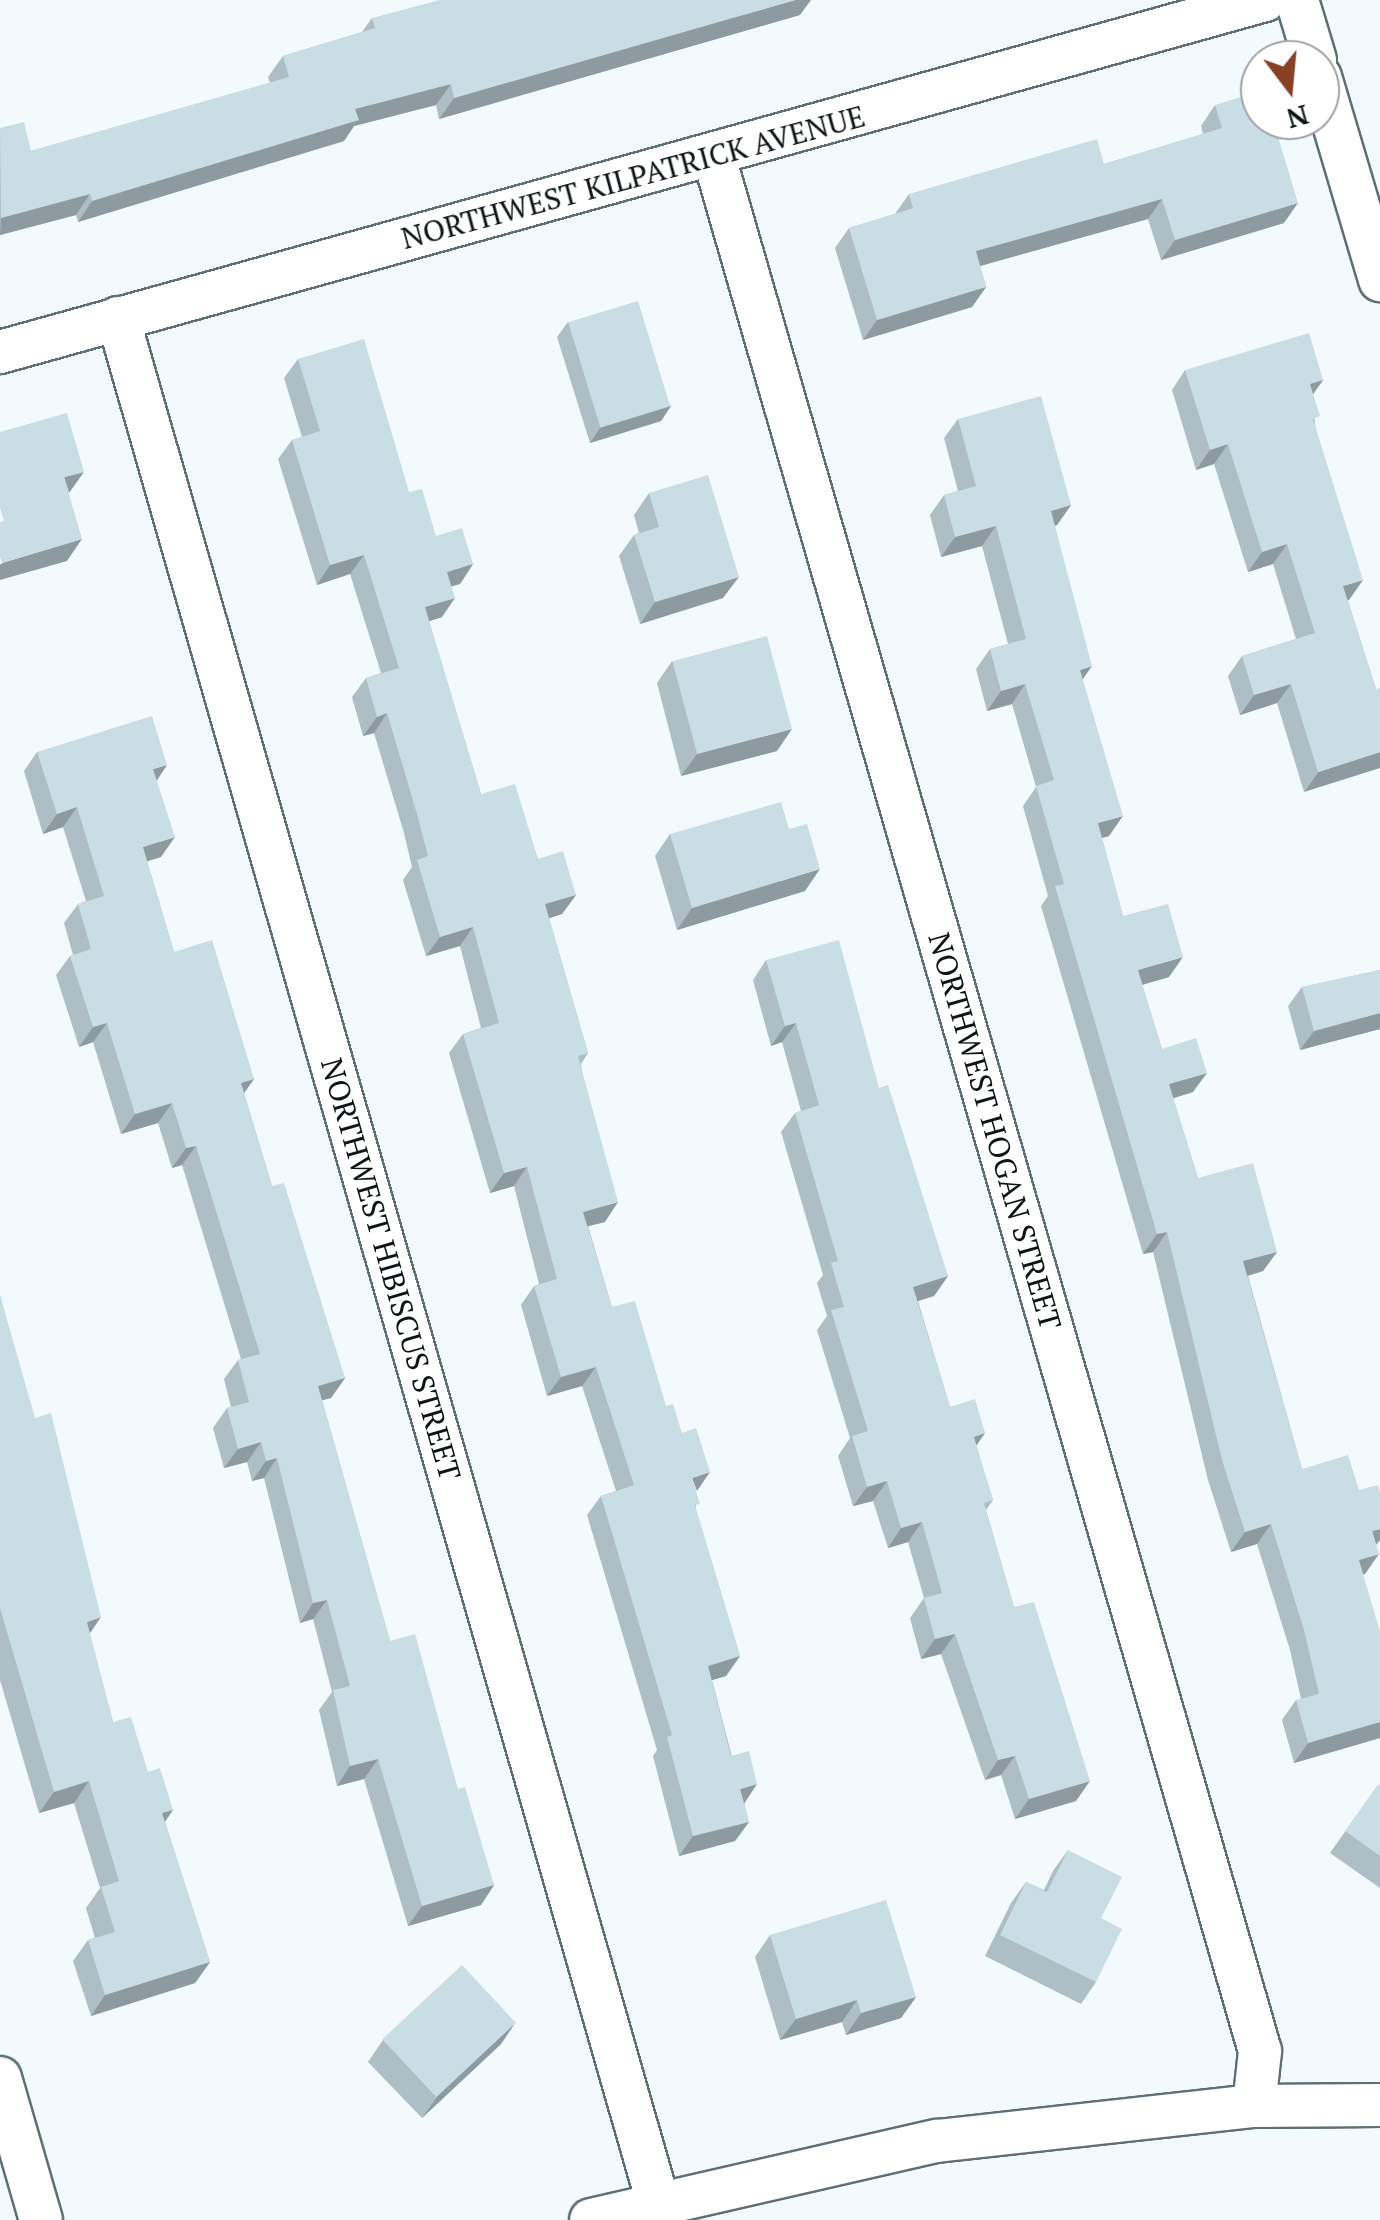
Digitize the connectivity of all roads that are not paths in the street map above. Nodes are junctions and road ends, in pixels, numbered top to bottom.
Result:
1 (1265, 0) edge
2 (1297, 0) edge
3 (1309, 40) edge
4 (1339, 140) edge
5 (714, 157) junction
6 (1380, 280) edge
7 (118, 318) junction
8 (0, 352) edge
9 (0, 2078) edge
10 (1254, 2106) junction
11 (1380, 2106) edge
12 (661, 2211) edge
13 (41, 2220) edge
14 (591, 2220) edge

1 - 5 street, NORTHWEST KILPATRICK AVENUE
2 - 3 street
4 - 6 street
5 - 7 street, NORTHWEST KILPATRICK AVENUE
5 - 10 street, NORTHWEST HOGAN STREET
7 - 8 street, NORTHWEST KILPATRICK AVENUE
7 - 12 street, NORTHWEST HIBISCUS STREET
9 - 13 street
10 - 11 street
10 - 12 street
12 - 14 street

